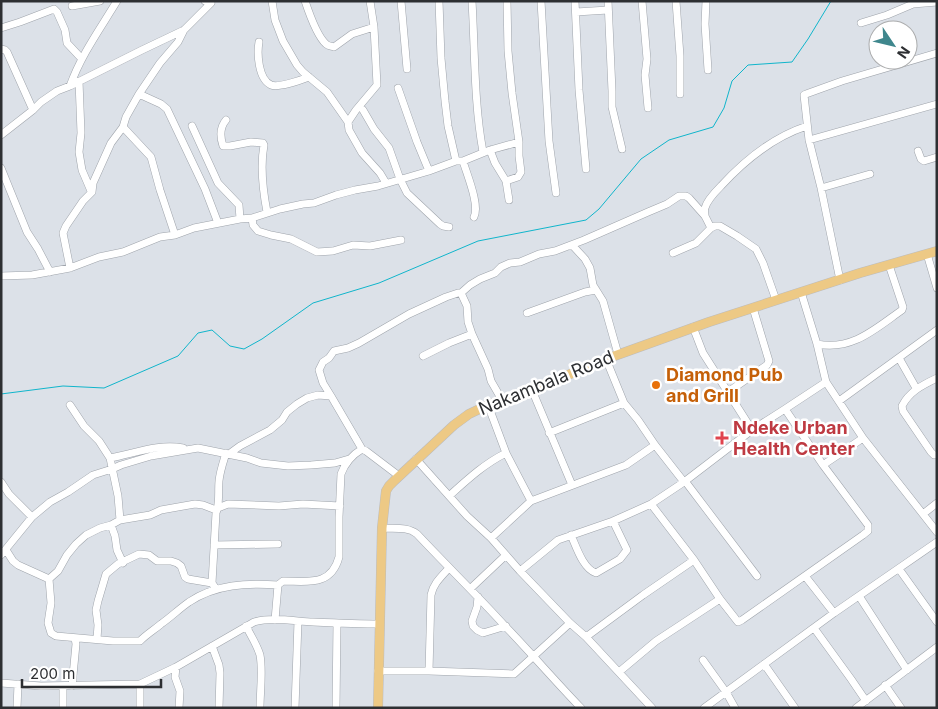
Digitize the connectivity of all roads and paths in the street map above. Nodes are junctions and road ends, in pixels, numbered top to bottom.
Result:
1 (100, 1) edge
2 (117, 1) edge
3 (272, 1) edge
4 (305, 1) edge
5 (370, 1) edge
6 (402, 1) edge
7 (439, 1) edge
8 (472, 1) edge
9 (507, 1) edge
10 (541, 1) edge
11 (575, 1) edge
12 (608, 1) edge
13 (642, 1) edge
14 (676, 1) edge
15 (706, 1) edge
16 (211, 2) edge
17 (937, 2) edge
18 (72, 6) dead end
19 (608, 10) junction
20 (576, 12) junction
21 (861, 23) dead end
22 (374, 27) junction
23 (1, 28) edge
24 (184, 30) junction
25 (260, 42) dead end
26 (1, 49) edge
27 (937, 53) edge
28 (82, 59) junction
29 (407, 70) dead end
30 (708, 70) dead end
31 (308, 76) junction
32 (79, 81) junction
33 (70, 86) junction
34 (398, 88) dead end
35 (140, 94) junction
36 (680, 94) dead end
37 (937, 104) edge
38 (648, 108) dead end
39 (33, 110) junction
40 (362, 110) dead end
41 (226, 120) dead end
42 (348, 122) junction
43 (1, 124) edge
44 (123, 126) junction
45 (192, 126) dead end
46 (807, 126) junction
47 (4, 133) edge
48 (809, 140) junction
49 (519, 142) junction
50 (622, 150) dead end
51 (486, 151) junction
52 (918, 151) dead end
53 (937, 157) edge
54 (459, 161) junction
55 (1, 168) edge
56 (586, 169) dead end
57 (429, 171) junction
58 (870, 174) dead end
59 (400, 179) junction
60 (506, 181) junction
61 (386, 183) junction
62 (821, 188) junction
63 (92, 192) junction
64 (556, 193) dead end
65 (509, 200) dead end
66 (267, 212) junction
67 (705, 216) junction
68 (474, 217) dead end
69 (252, 218) junction
70 (240, 219) junction
71 (218, 223) junction
72 (449, 227) dead end
73 (712, 228) junction
74 (175, 235) junction
75 (400, 240) dead end
76 (570, 246) junction
77 (937, 251) edge
78 (673, 253) dead end
79 (927, 254) junction
80 (889, 265) junction
81 (70, 268) junction
82 (50, 272) junction
83 (1, 276) edge
84 (840, 280) junction
85 (937, 288) edge
86 (596, 290) junction
87 (801, 292) junction
88 (461, 293) junction
89 (776, 300) junction
90 (753, 308) junction
91 (526, 313) dead end
92 (693, 327) junction
93 (937, 330) edge
94 (472, 334) junction
95 (817, 344) junction
96 (618, 354) junction
97 (423, 356) dead end
98 (899, 358) junction
99 (606, 359) junction
100 (937, 378) edge
101 (826, 382) junction
102 (916, 388) junction
103 (532, 390) junction
104 (728, 392) junction
105 (332, 396) junction
106 (502, 400) junction
107 (839, 401) junction
108 (624, 403) junction
109 (70, 405) dead end
110 (488, 405) junction
111 (785, 409) junction
112 (752, 430) junction
113 (549, 433) junction
114 (863, 438) junction
115 (655, 445) junction
116 (362, 449) junction
117 (188, 450) junction
118 (506, 453) junction
119 (228, 454) junction
120 (937, 454) edge
121 (110, 458) junction
122 (349, 459) junction
123 (416, 460) junction
124 (823, 465) junction
125 (112, 469) junction
126 (398, 476) junction
127 (684, 481) junction
128 (1, 482) edge
129 (572, 485) junction
130 (449, 496) junction
131 (531, 501) junction
132 (937, 503) edge
133 (651, 504) junction
134 (340, 506) junction
135 (217, 509) junction
136 (923, 514) junction
137 (32, 517) junction
138 (120, 520) junction
139 (613, 521) junction
140 (112, 525) junction
141 (382, 528) junction
142 (937, 532) edge
143 (571, 535) junction
144 (491, 538) junction
145 (937, 542) edge
146 (278, 544) dead end
147 (214, 545) junction
148 (4, 553) edge
149 (506, 555) junction
150 (694, 560) junction
151 (123, 563) junction
152 (449, 568) junction
153 (899, 568) junction
154 (520, 571) junction
155 (757, 576) dead end
156 (805, 576) junction
157 (48, 579) junction
158 (278, 585) junction
159 (214, 586) junction
160 (470, 588) junction
161 (859, 596) junction
162 (478, 597) junction
163 (720, 598) junction
164 (834, 613) junction
165 (275, 620) junction
166 (298, 621) junction
167 (937, 622) edge
168 (570, 623) junction
169 (337, 624) junction
170 (380, 624) junction
171 (246, 626) junction
172 (506, 626) junction
173 (814, 628) junction
174 (586, 637) junction
175 (75, 638) junction
176 (97, 640) junction
177 (212, 646) junction
178 (937, 647) edge
179 (533, 657) junction
180 (703, 660) dead end
181 (764, 664) junction
182 (176, 667) junction
183 (907, 670) junction
184 (378, 671) junction
185 (429, 671) junction
186 (619, 672) junction
187 (1, 683) edge
188 (18, 684) junction
189 (140, 684) junction
190 (63, 686) junction
191 (72, 686) junction
192 (885, 686) junction
193 (726, 692) junction
194 (866, 701) junction
195 (17, 708) edge
196 (63, 708) edge
197 (140, 708) edge
198 (180, 708) edge
199 (219, 708) edge
200 (260, 708) edge
201 (295, 708) edge
202 (336, 708) edge
203 (378, 708) edge
204 (581, 708) edge
205 (652, 708) edge
206 (704, 708) edge
207 (735, 708) edge
208 (795, 708) edge
209 (856, 708) edge
210 (901, 708) edge

1 - 18 street
2 - 28 street
3 - 31 street
4 - 22 street
5 - 22 street
6 - 29 street
7 - 54 street
8 - 51 street
9 - 49 street
10 - 64 street
11 - 20 street
12 - 19 street
13 - 38 street
14 - 36 street
15 - 30 street
16 - 24 street
17 - 21 street
19 - 20 street
19 - 50 street
20 - 56 street
22 - 42 street
23 - 28 street
24 - 32 street
24 - 35 street
25 - 31 street
26 - 39 street
27 - 46 street
28 - 33 street
31 - 42 street
32 - 33 street
32 - 63 street
33 - 39 street
34 - 57 street
35 - 44 street
35 - 71 street
37 - 48 street
39 - 47 street
40 - 59 street
41 - 66 street
42 - 61 street
43 - 47 street
44 - 63 street
44 - 74 street
45 - 70 street
46 - 48 street
46 - 67 street
48 - 62 street
49 - 51 street
49 - 60 street
51 - 54 street
51 - 60 street
52 - 53 street
54 - 57 street
54 - 68 street
55 - 82 street
57 - 59 street
58 - 62 street
59 - 61 street
59 - 72 street
60 - 65 street
61 - 66 street
62 - 84 street
63 - 81 street
66 - 69 street
67 - 73 street
67 - 76 street
69 - 70 street
69 - 75 street
70 - 71 street
71 - 74 street
73 - 78 street
73 - 89 street
74 - 81 street
76 - 86 street
76 - 88 street
77 - 79 main road, Nakambala Road
79 - 80 main road, Nakambala Road
79 - 85 street
80 - 84 main road, Nakambala Road
80 - 95 street
81 - 82 street
82 - 83 street
84 - 87 main road, Nakambala Road
86 - 91 street
86 - 96 street
87 - 89 main road, Nakambala Road
87 - 95 street
88 - 94 street
88 - 105 street
89 - 90 main road, Nakambala Road
90 - 92 main road, Nakambala Road
90 - 104 street
92 - 96 main road, Nakambala Road
92 - 104 street
93 - 98 street
94 - 97 street
94 - 106 street
95 - 101 street
96 - 99 main road, Nakambala Road
98 - 102 street
98 - 107 street
99 - 103 main road, Nakambala Road
99 - 108 street
100 - 102 street
101 - 107 street
101 - 111 street
102 - 120 street
103 - 106 main road, Nakambala Road
103 - 113 street
104 - 112 street
105 - 116 street
105 - 119 street
106 - 110 main road, Nakambala Road
107 - 114 street
108 - 113 street
108 - 115 street
109 - 121 street
110 - 118 street
110 - 123 main road, Nakambala Road
111 - 112 street
111 - 124 street
112 - 127 street
113 - 129 street
114 - 124 street
114 - 136 street
115 - 127 street
115 - 129 street
116 - 122 street
116 - 126 street
117 - 119 street
117 - 121 street
117 - 125 street
118 - 130 street
118 - 131 street
119 - 122 street
119 - 135 street
121 - 125 street
122 - 134 street
123 - 126 main road, Nakambala Road
123 - 130 street
124 - 156 street
125 - 137 street
125 - 138 street
126 - 141 main road, Nakambala Road
127 - 133 street
127 - 155 street
128 - 137 street
129 - 131 street
130 - 144 street
131 - 144 street
132 - 136 street
133 - 139 street
133 - 150 street
134 - 135 street
134 - 158 street
135 - 138 street
135 - 147 street
136 - 142 street
137 - 148 street
138 - 140 street
139 - 143 street
139 - 143 street
140 - 151 street
140 - 157 street
141 - 152 street
141 - 170 main road, Nakambala Road
143 - 154 street
144 - 149 street
145 - 153 street
146 - 147 street
147 - 159 street
148 - 157 street
149 - 154 street
149 - 160 street
150 - 163 street
150 - 174 street
151 - 159 street
151 - 176 street
152 - 160 street
152 - 185 street
153 - 161 street
153 - 167 street
154 - 168 street
156 - 163 street
156 - 164 street
157 - 175 street
158 - 159 street
158 - 165 street
159 - 176 street
160 - 162 street
161 - 164 street
161 - 183 street
162 - 172 street
162 - 172 street
163 - 186 street
164 - 173 street
165 - 166 street
165 - 171 street
166 - 169 street
166 - 201 street
168 - 174 street
168 - 179 street
169 - 170 street
169 - 202 street
170 - 184 main road, Nakambala Road
171 - 177 street
171 - 200 street
172 - 179 street
173 - 181 street
173 - 194 street
174 - 186 street
175 - 176 street
175 - 191 street
177 - 182 street
177 - 199 street
178 - 183 street
179 - 185 street
179 - 204 street
180 - 193 street
181 - 193 street
181 - 208 street
182 - 189 street
182 - 198 street
183 - 192 street
184 - 185 street
184 - 203 main road, Nakambala Road
186 - 205 street
187 - 188 street
188 - 190 street
188 - 195 street
189 - 191 street
189 - 197 street
190 - 191 street
190 - 196 street
192 - 194 street
192 - 210 street
193 - 206 street
193 - 207 street
194 - 209 street

